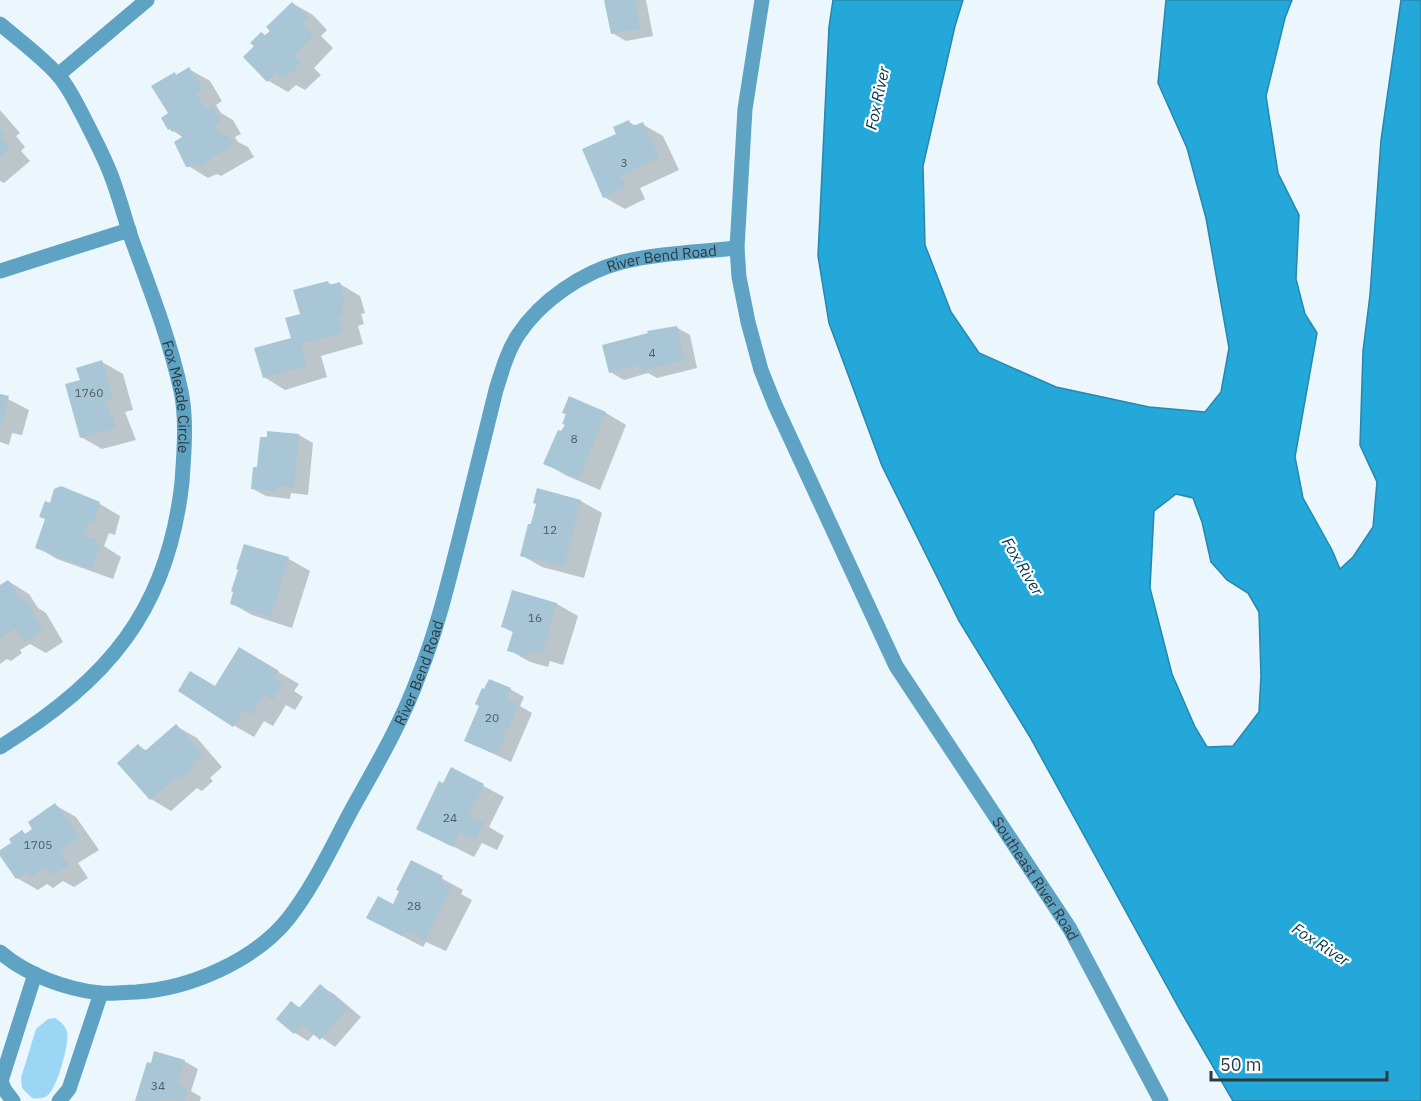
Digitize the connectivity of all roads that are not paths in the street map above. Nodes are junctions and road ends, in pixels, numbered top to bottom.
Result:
1 (147, 0) edge
2 (762, 0) edge
3 (0, 24) edge
4 (58, 75) junction
5 (129, 230) junction
6 (737, 248) junction
7 (0, 271) edge
8 (0, 747) edge
9 (0, 952) edge
10 (36, 975) junction
11 (101, 993) junction
12 (13, 1101) edge
13 (58, 1101) edge
14 (1161, 1101) edge

1 - 4 street
2 - 6 street, Southeast River Road
3 - 4 street, Fox Meade Circle
4 - 5 street, Fox Meade Circle
5 - 7 street
5 - 8 street, Fox Meade Circle
6 - 11 street, River Bend Road
6 - 14 street, Southeast River Road
9 - 10 street, River Bend Road
10 - 11 street, River Bend Road
10 - 12 street
11 - 13 street

